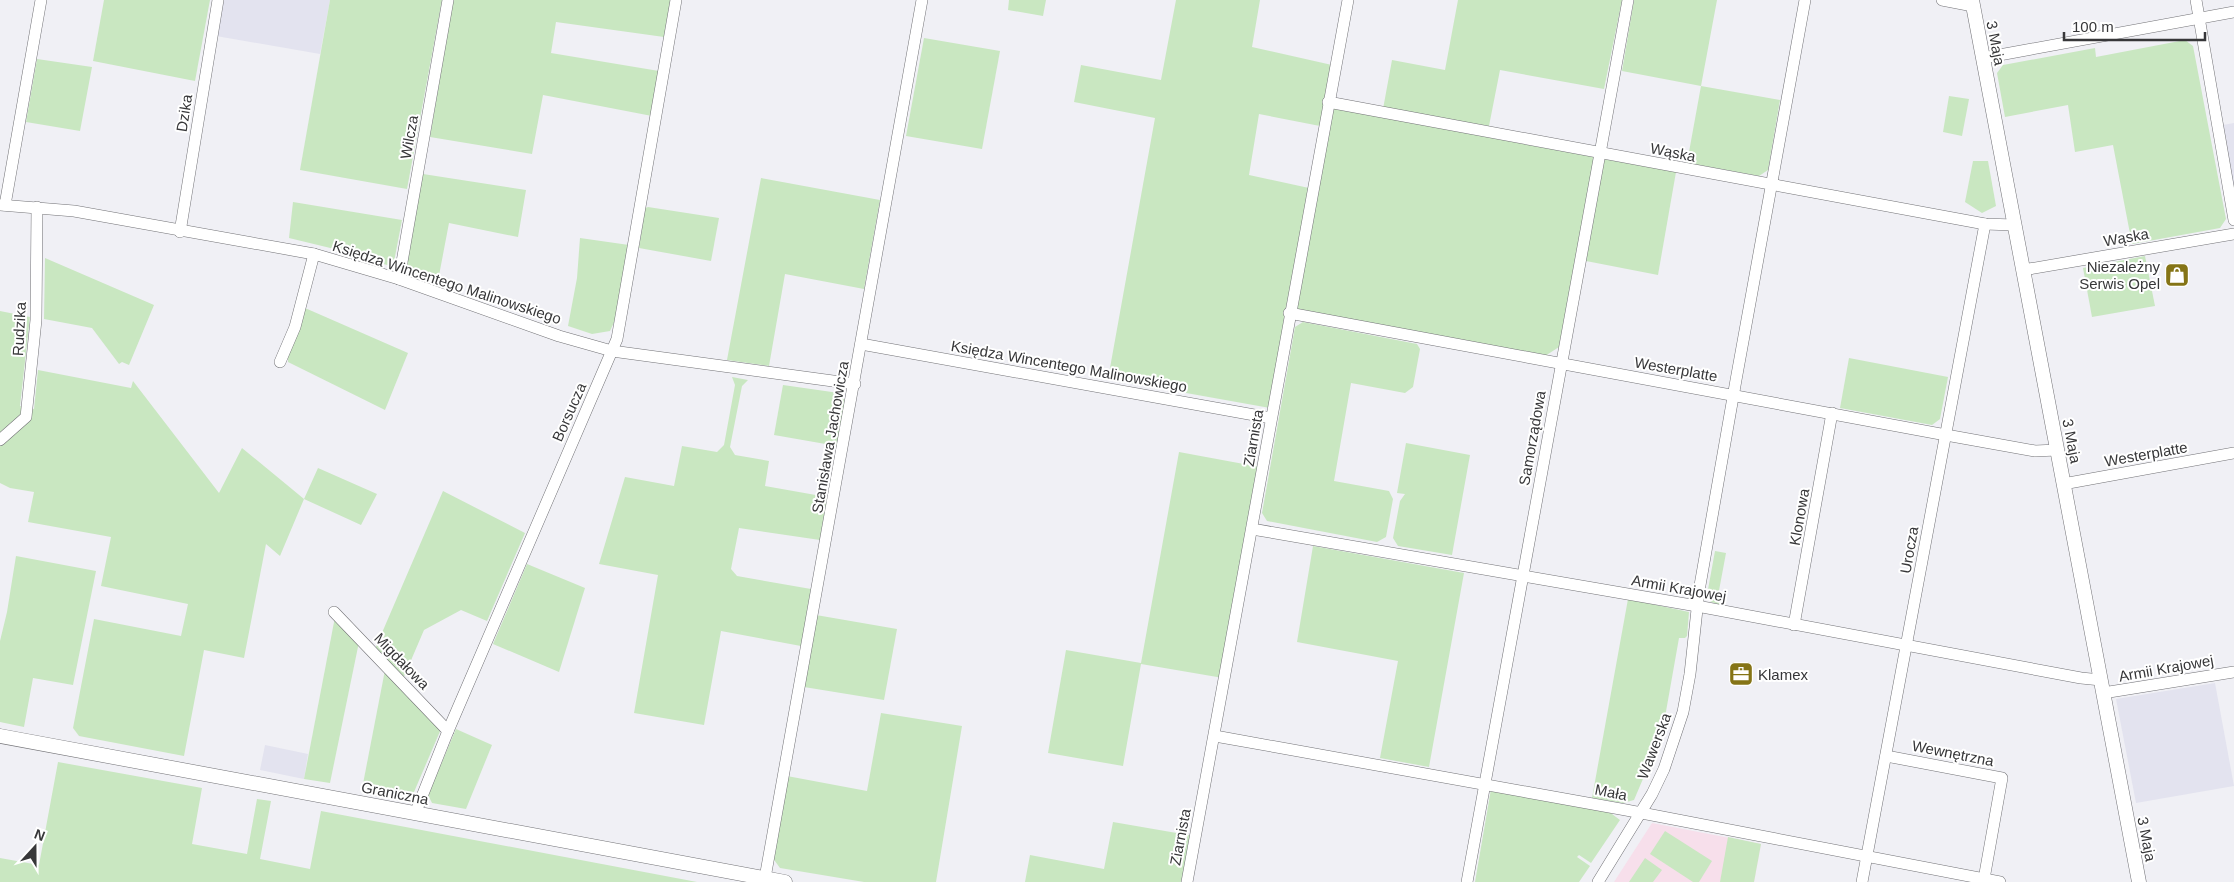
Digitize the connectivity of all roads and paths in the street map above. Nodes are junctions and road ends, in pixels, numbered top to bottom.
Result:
1 (41, 0) edge
2 (218, 0) edge
3 (448, 0) edge
4 (676, 0) edge
5 (922, 0) edge
6 (1348, 0) edge
7 (1628, 0) edge
8 (1805, 0) edge
9 (1942, 0) edge
10 (2196, 0) edge
11 (1972, 3) edge
12 (2234, 12) edge
13 (2199, 18) junction
14 (1983, 58) junction
15 (1328, 102) junction
16 (1600, 153) junction
17 (1772, 186) junction
18 (2, 206) edge
19 (37, 207) junction
20 (2234, 220) edge
21 (1985, 224) junction
22 (2014, 225) junction
23 (180, 232) junction
24 (2234, 234) edge
25 (314, 254) junction
26 (2023, 270) junction
27 (399, 279) junction
28 (1289, 313) junction
29 (861, 344) junction
30 (612, 351) junction
31 (280, 362) dead end
32 (1560, 363) junction
33 (854, 384) junction
34 (1734, 394) junction
35 (1832, 413) junction
36 (1272, 418) junction
37 (1946, 436) junction
38 (0, 440) edge
39 (2057, 450) junction
40 (2234, 453) edge
41 (2063, 484) junction
42 (1252, 529) junction
43 (1522, 576) junction
44 (1697, 606) junction
45 (334, 612) dead end
46 (1794, 625) junction
47 (1907, 646) junction
48 (2234, 672) edge
49 (2102, 686) junction
50 (448, 731) junction
51 (0, 736) edge
52 (1214, 736) junction
53 (1886, 756) junction
54 (1485, 784) junction
55 (1642, 813) junction
56 (415, 814) junction
57 (1867, 857) junction
58 (765, 878) junction
59 (1984, 879) junction
60 (785, 882) edge
61 (1187, 882) edge
62 (1467, 882) edge
63 (1598, 882) edge
64 (1862, 882) edge
65 (2000, 882) edge
66 (2139, 882) edge

1 - 18 street
2 - 23 street, Dzika
3 - 27 street, Wilcza
4 - 30 street, Borsucza
5 - 29 street, Stanisława Jachowicza
6 - 15 street, Ziarnista
7 - 16 street, Samorządowa
8 - 17 street, Wawerska
9 - 11 street
10 - 13 street
11 - 14 street, 3 Maja
12 - 13 street
13 - 14 street
13 - 20 street
14 - 22 street, 3 Maja
15 - 16 street, Wąska
15 - 28 street, Ziarnista
16 - 17 street, Wąska
16 - 32 street, Samorządowa
17 - 21 street, Wąska
17 - 34 street, Wawerska
18 - 19 street, Księdza Wincentego Malinowskiego
19 - 23 street, Księdza Wincentego Malinowskiego
19 - 38 street, Rudzika
21 - 22 street, Wąska
21 - 37 street, Urocza
22 - 26 street, 3 Maja
23 - 25 street, Księdza Wincentego Malinowskiego
24 - 26 street, Wąska
25 - 27 street, Księdza Wincentego Malinowskiego
25 - 31 street
26 - 39 street, 3 Maja
27 - 30 street, Księdza Wincentego Malinowskiego
28 - 32 street, Westerplatte
28 - 36 street, Ziarnista
29 - 33 street, Stanisława Jachowicza
29 - 36 street, Księdza Wincentego Malinowskiego
30 - 33 street, Księdza Wincentego Malinowskiego
30 - 50 street, Borsucza
32 - 34 street, Westerplatte
32 - 43 street, Samorządowa
33 - 58 street, Stanisława Jachowicza
34 - 35 street, Westerplatte
34 - 44 street, Wawerska
35 - 37 street, Westerplatte
35 - 46 street, Klonowa
36 - 42 street, Ziarnista
37 - 39 street, Westerplatte
37 - 47 street, Urocza
39 - 41 street, 3 Maja
40 - 41 street, Westerplatte
41 - 49 street, 3 Maja
42 - 43 street, Armii Krajowej
42 - 52 street, Ziarnista
43 - 44 street, Armii Krajowej
43 - 54 street, Samorządowa
44 - 46 street, Armii Krajowej
44 - 55 street, Wawerska
45 - 50 street, Migdałowa
46 - 47 street, Armii Krajowej
47 - 49 street, Armii Krajowej
47 - 53 street, Urocza
48 - 49 street, Armii Krajowej
49 - 66 street, 3 Maja
50 - 56 street, Borsucza
51 - 56 street, Graniczna
52 - 54 street, Mała
52 - 61 street, Ziarnista
53 - 57 street, Urocza
53 - 59 street, Wewnętrzna
54 - 55 street, Mała
54 - 62 street, Samorządowa
55 - 57 street, Mała
55 - 63 street, Wawerska
56 - 58 street, Graniczna
57 - 59 street, Mała
57 - 64 street, Urocza
58 - 60 street, Graniczna
59 - 65 street, Mała

